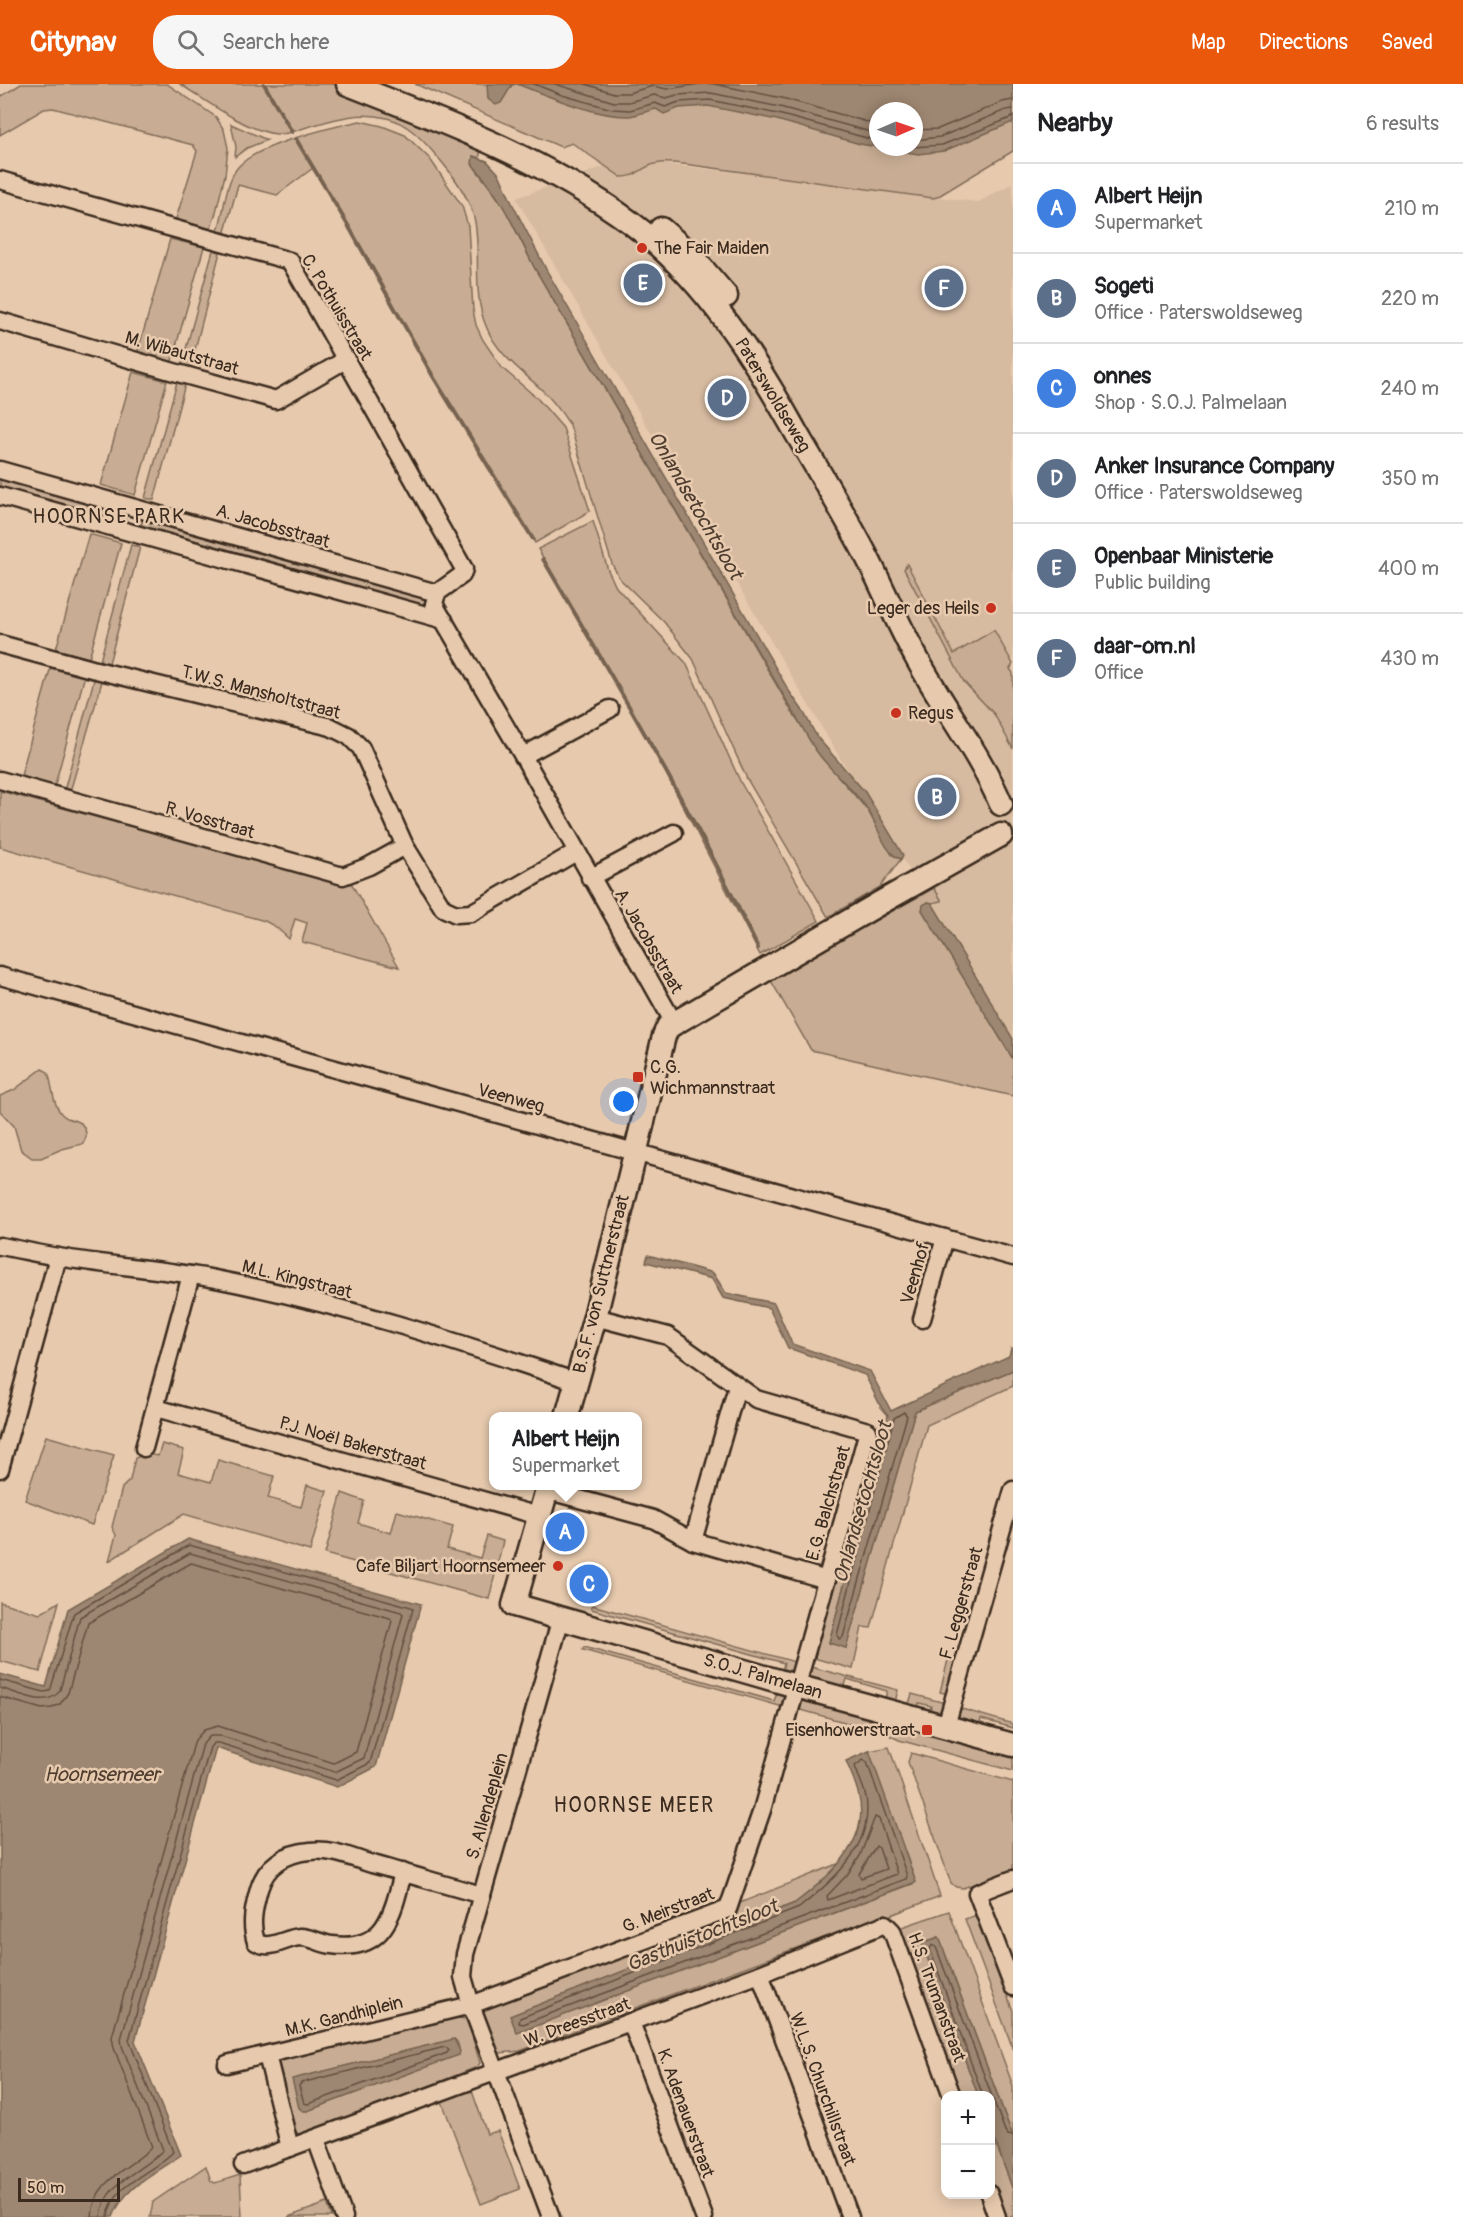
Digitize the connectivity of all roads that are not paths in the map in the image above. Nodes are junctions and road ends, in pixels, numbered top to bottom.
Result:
1 (348, 84) edge
2 (385, 84) edge
3 (0, 180) edge
4 (0, 321) edge
5 (347, 359) junction
6 (0, 470) edge
7 (0, 496) edge
8 (137, 508) junction
9 (129, 532) junction
10 (437, 593) junction
11 (444, 620) junction
12 (0, 644) edge
13 (610, 709) dead end
14 (523, 756) junction
15 (0, 780) edge
16 (1009, 795) edge
17 (674, 832) dead end
18 (1007, 840) edge
19 (405, 846) junction
20 (576, 852) junction
21 (590, 878) junction
22 (0, 976) edge
23 (674, 1023) junction
24 (635, 1152) junction
25 (945, 1238) junction
26 (0, 1246) edge
27 (58, 1257) junction
28 (1013, 1257) edge
29 (191, 1275) junction
30 (595, 1317) junction
31 (922, 1319) dead end
32 (577, 1382) junction
33 (737, 1387) junction
34 (156, 1408) junction
35 (568, 1412) edge
36 (144, 1448) dead end
37 (0, 1469) edge
38 (546, 1490) edge
39 (554, 1490) edge
40 (1013, 1490) edge
41 (539, 1516) junction
42 (693, 1541) junction
43 (826, 1580) junction
44 (561, 1618) junction
45 (796, 1686) junction
46 (946, 1726) junction
47 (1013, 1745) edge
48 (403, 1872) junction
49 (1013, 1879) edge
50 (482, 1895) junction
51 (876, 1929) joint
52 (760, 1974) junction
53 (1013, 1987) edge
54 (471, 2005) junction
55 (631, 2022) junction
56 (267, 2055) junction
57 (227, 2064) dead end
58 (497, 2072) junction
59 (950, 2091) edge
60 (316, 2139) junction
61 (290, 2148) junction
62 (243, 2165) dead end
63 (991, 2199) edge
64 (344, 2217) edge
65 (551, 2217) edge
66 (704, 2217) edge
67 (850, 2217) edge
68 (997, 2217) edge

1 - 16 main road, Paterswoldseweg
2 - 16 main road, Paterswoldseweg
3 - 5 street, C. Pothuisstraat
4 - 5 street, M. Wibautstraat
5 - 10 street, C. Pothuisstraat
6 - 8 street, A. Jacobsstraat
7 - 9 street
8 - 9 street
8 - 10 street, A. Jacobsstraat
9 - 11 street
10 - 11 street, A. Jacobsstraat
11 - 14 street, A. Jacobsstraat
12 - 19 street, T.W.S. Mansholtstraat
13 - 14 street
14 - 20 street, A. Jacobsstraat
15 - 19 street, R. Vosstraat
16 - 18 main road
17 - 21 street, A. Jacobsstraat
18 - 23 main road
19 - 20 street, T.W.S. Mansholtstraat
20 - 21 street, A. Jacobsstraat
21 - 23 street, A. Jacobsstraat
22 - 24 street, Veenweg
23 - 24 main road
24 - 25 street, Veenweg
24 - 30 main road, B.S.F. von Suttnerstraat
25 - 28 street, Veenweg
25 - 31 street, Veenhof
26 - 27 street, M.L. Kingstraat
27 - 29 street, M.L. Kingstraat
27 - 37 street
29 - 32 street, M.L. Kingstraat
29 - 34 street
30 - 32 main road, B.S.F. von Suttnerstraat
30 - 33 street, E.G. Balchstraat
32 - 35 main road, B.S.F. von Suttnerstraat
33 - 42 street
33 - 43 street, E.G. Balchstraat
34 - 36 street
34 - 41 street, P.J. Noël Bakerstraat
38 - 41 main road
39 - 42 street, E.G. Balchstraat
40 - 46 street, F. Leggerstraat
41 - 44 main road, S.O.J. Palmelaan
42 - 43 street, E.G. Balchstraat
43 - 45 street, E.G. Balchstraat
44 - 45 main road, S.O.J. Palmelaan
44 - 50 street, S. Allendeplein
45 - 46 main road, S.O.J. Palmelaan
45 - 54 street, G. Meirstraat
46 - 47 main road, S.O.J. Palmelaan
48 - 48 street
48 - 50 street
49 - 53 street
50 - 54 street, S. Allendeplein
51 - 52 street, W. Dreesstraat
51 - 59 street, H.S. Trumanstraat
52 - 55 street, W. Dreesstraat
52 - 67 street, W.L.S. Churchillstraat
54 - 56 street, M.K. Gandhiplein
54 - 58 street, S. Allendeplein
55 - 58 street, W. Dreesstraat
55 - 66 street, K. Adenauerstraat
56 - 57 street, M.K. Gandhiplein
56 - 61 street
58 - 60 street, W. Dreesstraat
58 - 65 street, S. Allendeplein
60 - 61 street, W. Dreesstraat
60 - 64 street
61 - 62 street, W. Dreesstraat
63 - 68 street

